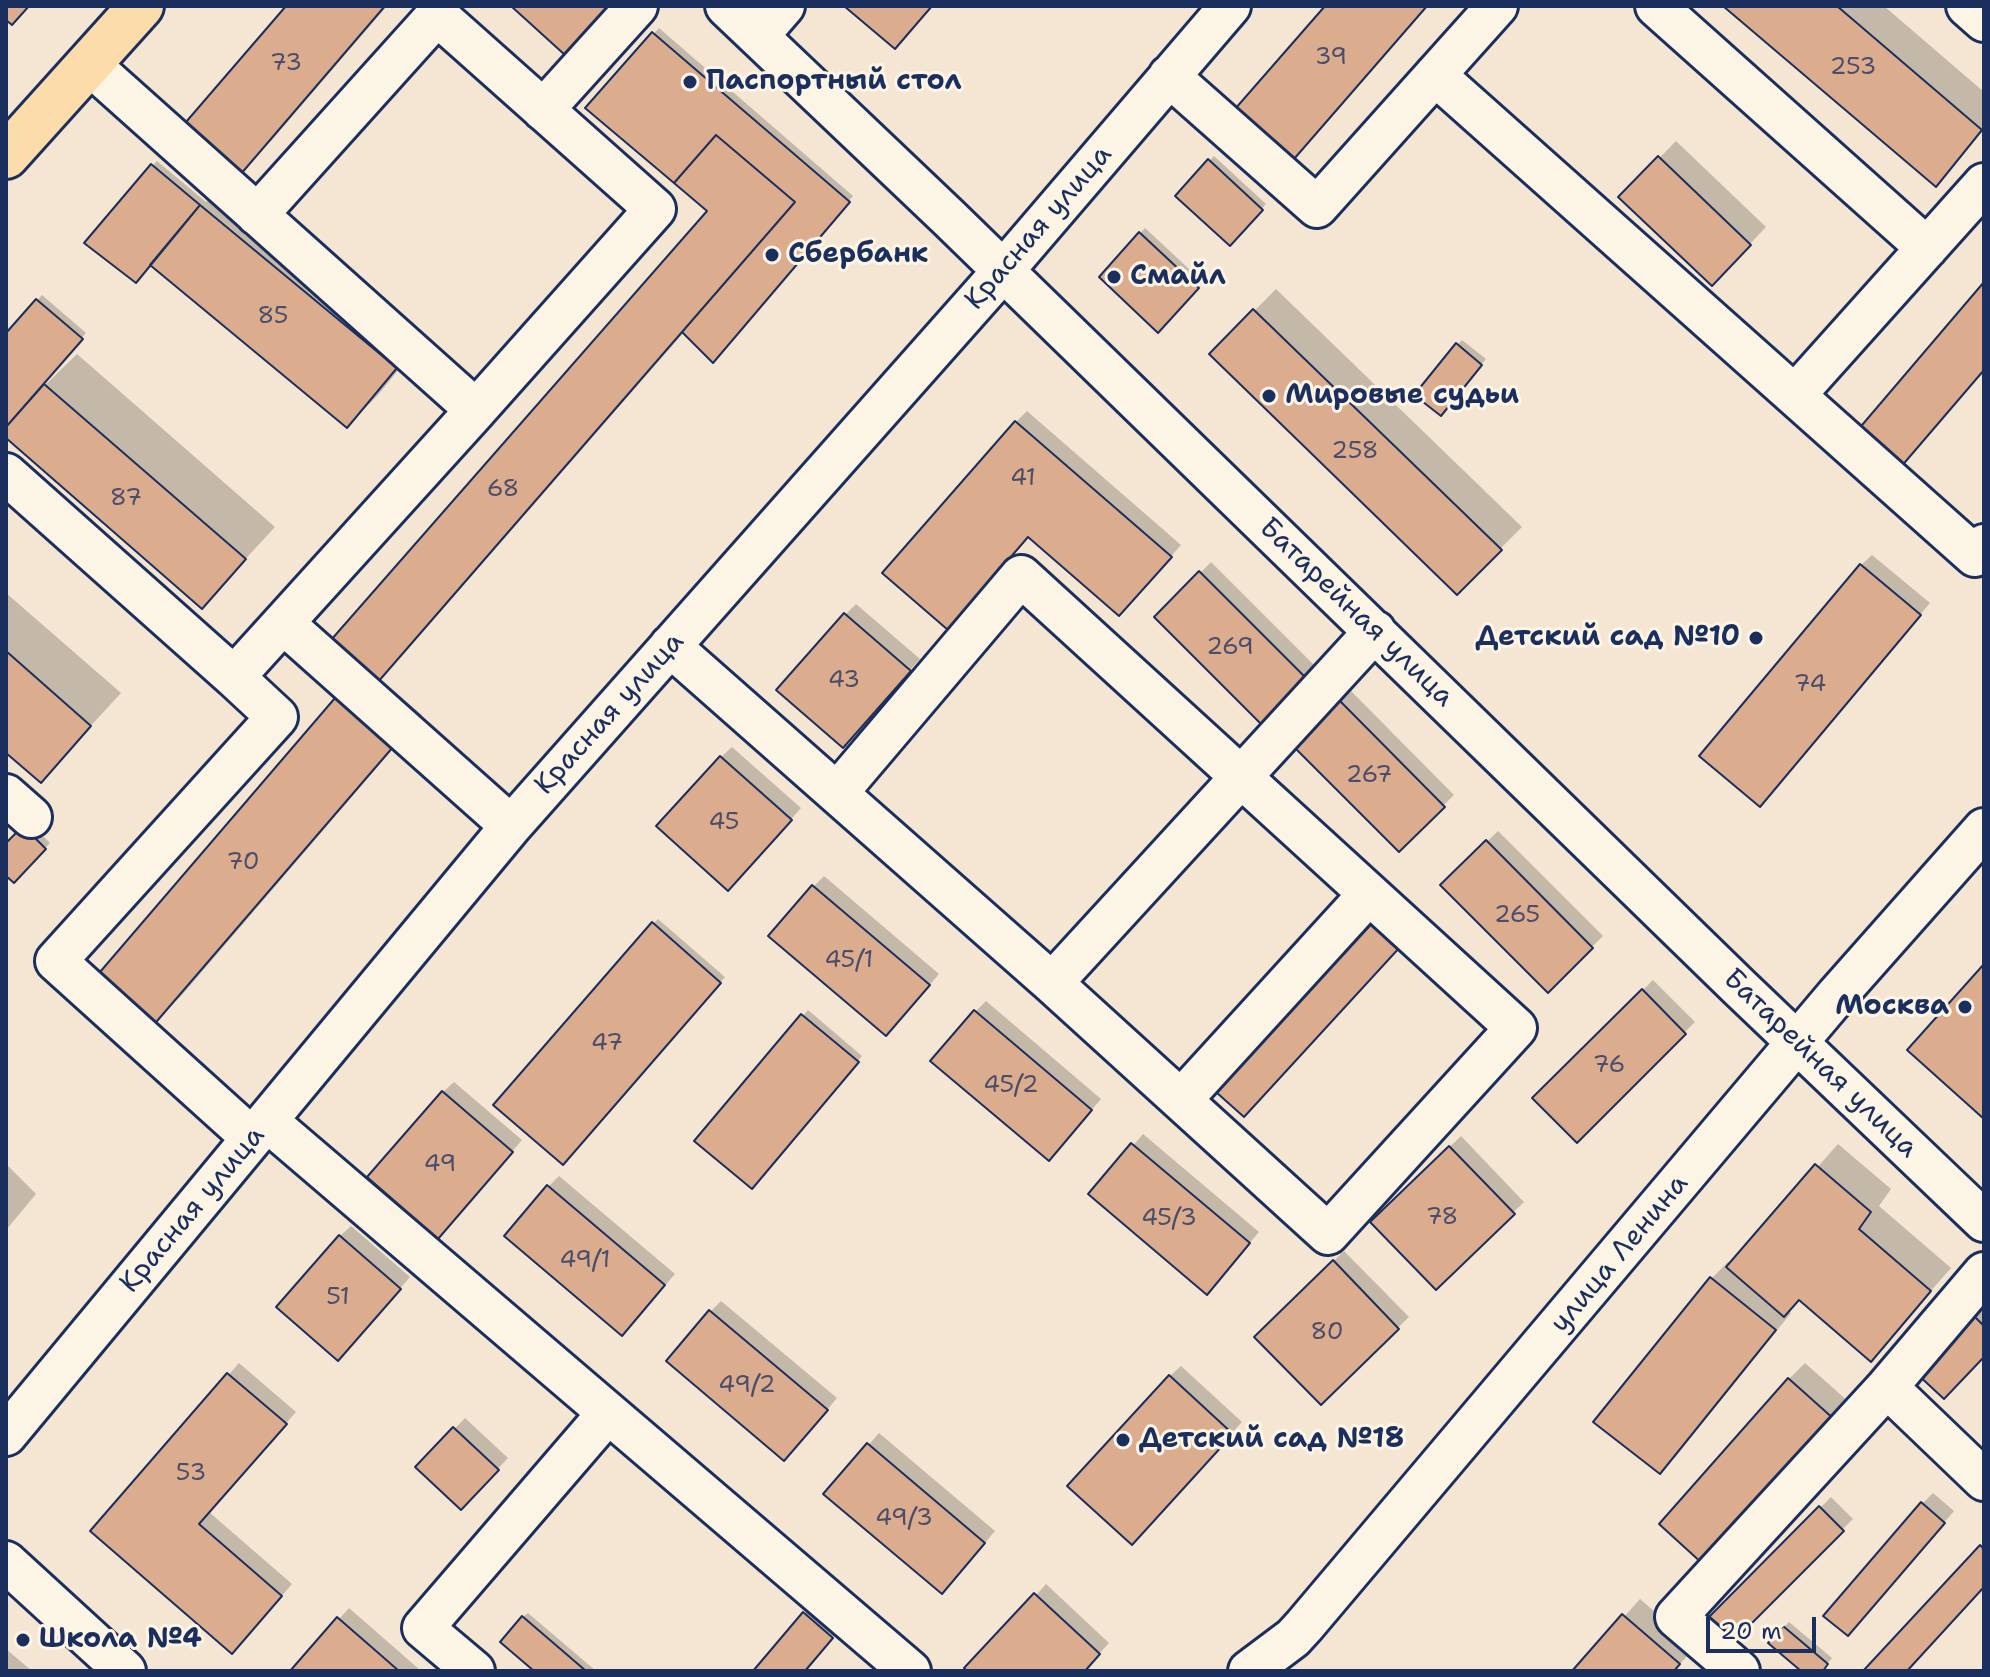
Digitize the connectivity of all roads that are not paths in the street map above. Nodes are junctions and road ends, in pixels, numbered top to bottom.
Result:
1 (141, 6) edge
2 (637, 6) edge
3 (726, 6) edge
4 (784, 6) edge
5 (1230, 6) edge
6 (1497, 6) edge
7 (1656, 6) edge
8 (1967, 6) edge
9 (1984, 21) edge
10 (758, 36) junction
11 (89, 64) junction
12 (1435, 75) junction
13 (1169, 76) junction
14 (543, 110) junction
15 (6, 156) edge
16 (1984, 184) edge
17 (257, 215) junction
18 (1927, 248) junction
19 (1003, 271) junction
20 (1795, 395) junction
21 (476, 410) junction
22 (6, 474) edge
23 (1984, 545) edge
24 (283, 623) junction
25 (1375, 631) junction
26 (670, 646) junction
27 (234, 677) junction
28 (1241, 777) junction
29 (837, 793) junction
30 (511, 826) junction
31 (1984, 829) edge
32 (1369, 894) junction
33 (1052, 983) junction
34 (1798, 1042) junction
35 (1181, 1100) junction
36 (260, 1130) junction
37 (1984, 1221) edge
38 (1984, 1273) edge
39 (1887, 1387) junction
40 (608, 1413) junction
41 (6, 1435) edge
42 (1984, 1480) edge
43 (6, 1562) edge
44 (1252, 1670) edge
45 (125, 1671) edge
46 (474, 1671) edge
47 (910, 1671) edge
48 (1739, 1671) edge

1 - 11 main road
2 - 14 street
3 - 10 street, Батарейная улица
4 - 10 street
5 - 13 street, Красная улица
6 - 12 street
7 - 18 street
8 - 9 street
10 - 19 street, Батарейная улица
11 - 15 main road
11 - 17 street
12 - 13 street
12 - 20 street
13 - 19 street, Красная улица
14 - 17 street
14 - 21 street
16 - 18 street
17 - 21 street
18 - 20 street
19 - 25 street, Батарейная улица
19 - 26 street, Красная улица
20 - 23 street
21 - 24 street
22 - 27 street
24 - 27 street
24 - 30 street
25 - 28 street
25 - 34 street, Батарейная улица
26 - 29 street
26 - 30 street, Красная улица
27 - 36 street
28 - 29 street
28 - 32 street
28 - 33 street
29 - 33 street
30 - 36 street, Красная улица
31 - 34 street, улица Ленина
32 - 35 street
32 - 35 street
33 - 35 street
34 - 37 street, Батарейная улица
34 - 44 street, улица Ленина
36 - 40 street
36 - 41 street, Красная улица
38 - 39 street
39 - 42 street
39 - 48 street
40 - 46 street
40 - 47 street
43 - 45 street

